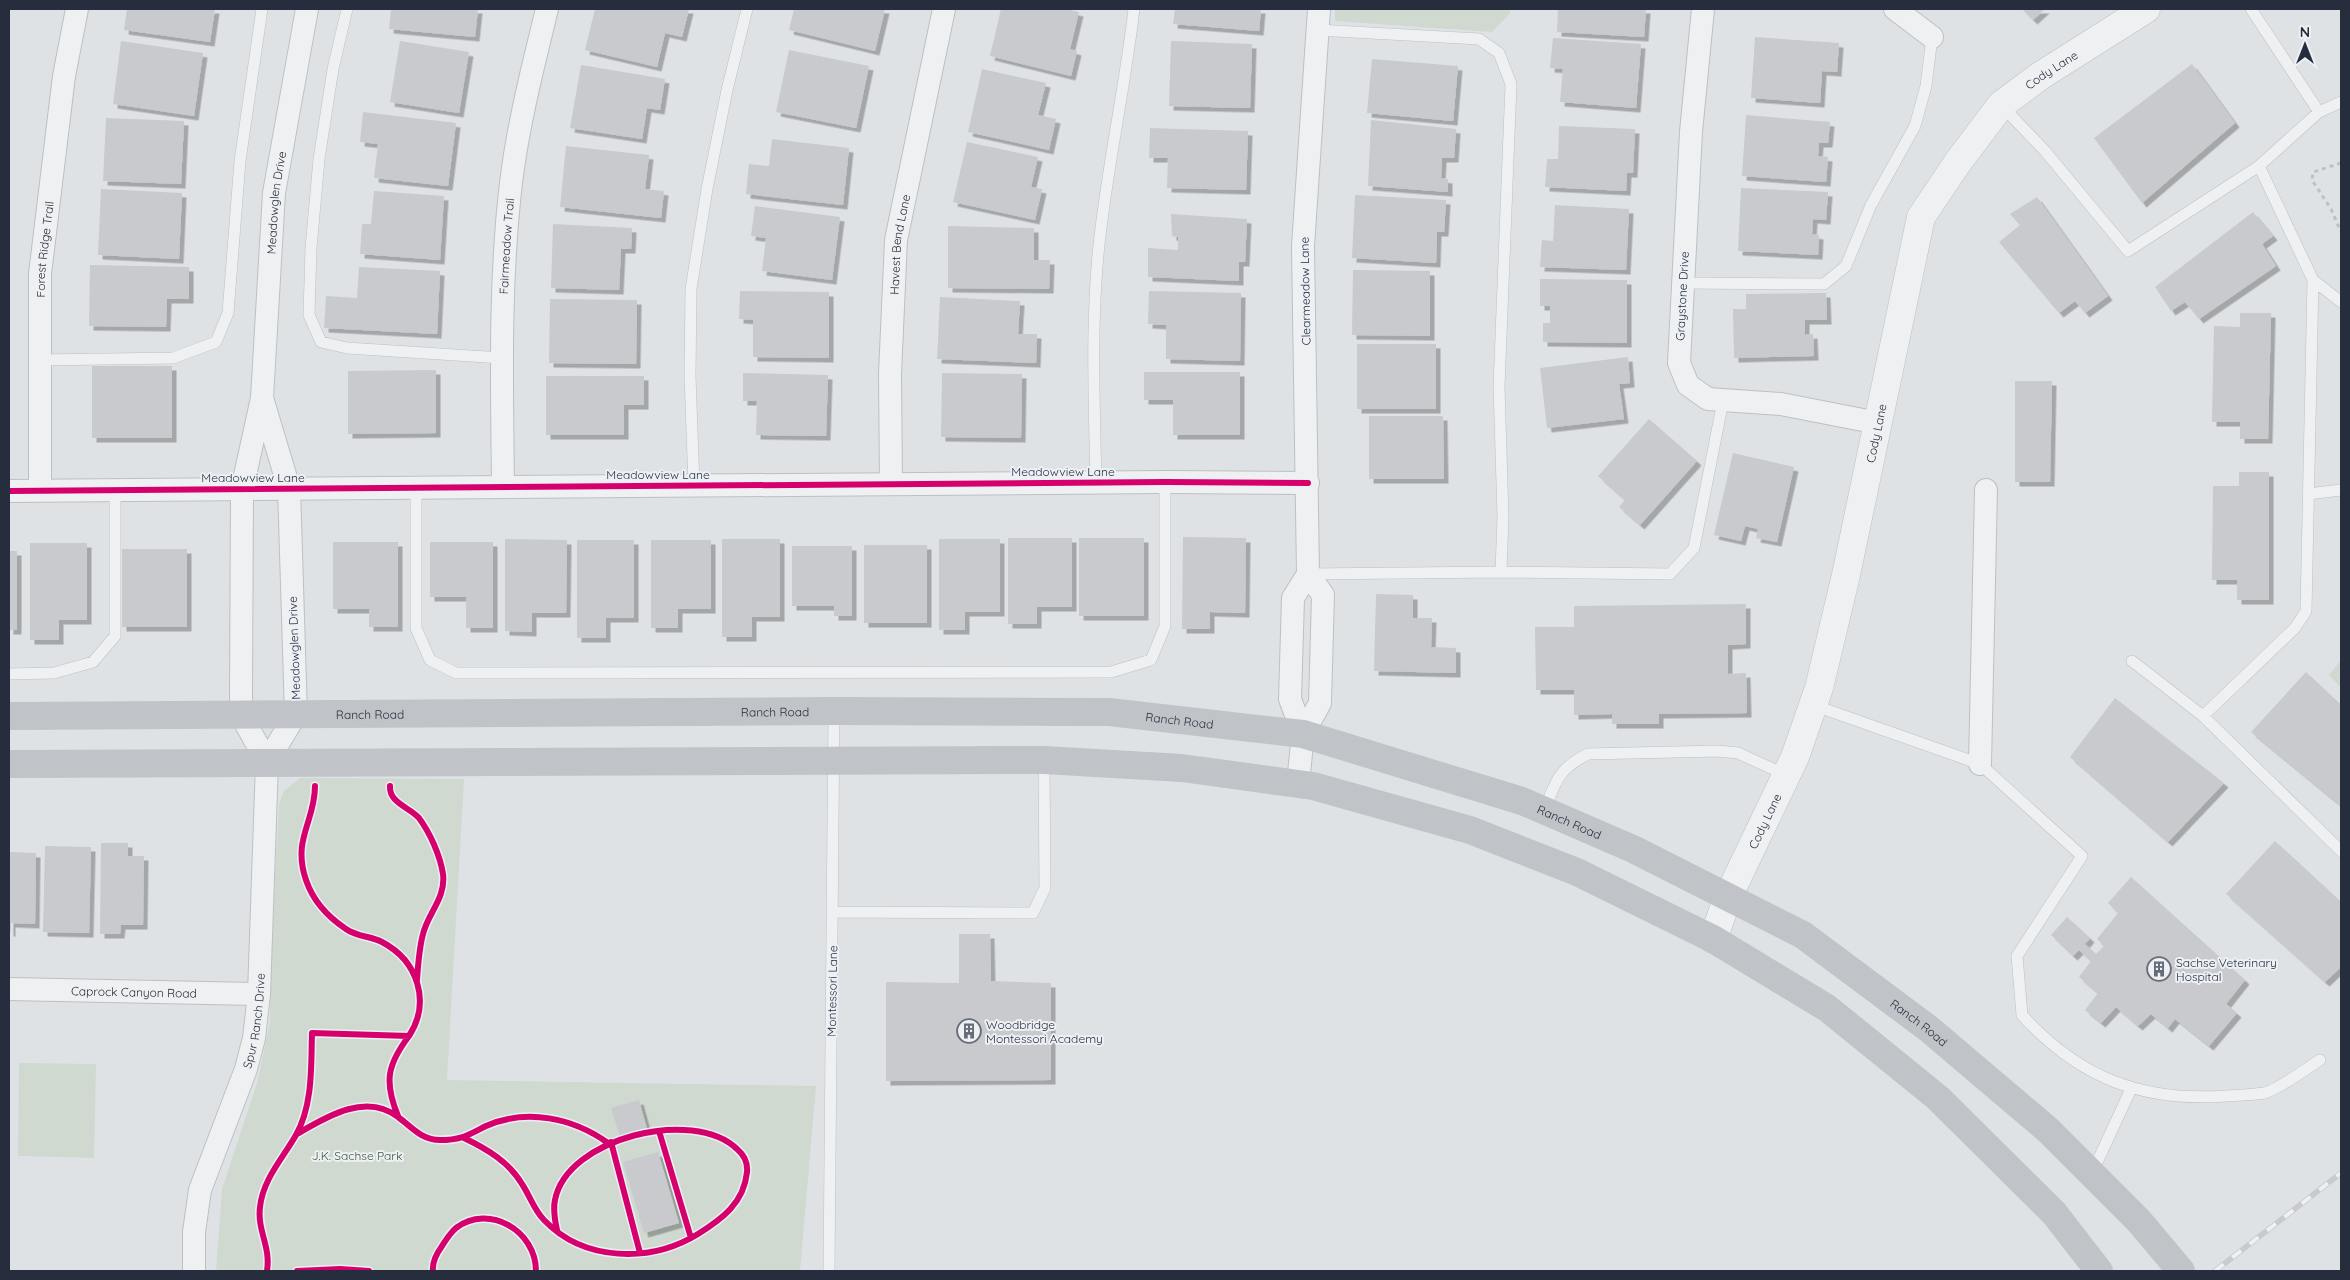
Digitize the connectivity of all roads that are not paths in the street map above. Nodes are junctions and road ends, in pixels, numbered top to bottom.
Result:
1 (77, 9) edge
2 (262, 9) edge
3 (307, 9) edge
4 (347, 9) edge
5 (548, 9) edge
6 (747, 9) edge
7 (944, 9) edge
8 (1134, 9) edge
9 (1703, 9) edge
10 (1895, 9) edge
11 (2146, 9) edge
12 (2251, 9) edge
13 (1318, 19) edge
14 (1932, 37) joint
15 (2341, 102) edge
16 (2001, 105) junction
17 (2319, 112) junction
18 (2260, 166) junction
19 (2313, 280) junction
20 (1683, 283) junction
21 (2341, 302) edge
22 (502, 358) junction
23 (40, 360) junction
24 (262, 398) junction
25 (1724, 401) junction
26 (1878, 423) junction
27 (1096, 482) junction
28 (1165, 482) junction
29 (1308, 483) junction
30 (892, 484) junction
31 (694, 485) junction
32 (416, 487) junction
33 (503, 487) junction
34 (289, 488) junction
35 (242, 489) junction
36 (40, 490) junction
37 (115, 490) junction
38 (1986, 490) dead end
39 (2341, 490) edge
40 (9, 491) edge
41 (2308, 494) junction
42 (1500, 572) junction
43 (1308, 574) junction
44 (2132, 661) dead end
45 (9, 674) edge
46 (1813, 705) junction
47 (834, 711) junction
48 (296, 714) junction
49 (241, 715) junction
50 (9, 716) edge
51 (2203, 716) junction
52 (1303, 734) junction
53 (1044, 760) junction
54 (834, 761) junction
55 (267, 762) junction
56 (9, 764) edge
57 (1980, 764) junction
58 (1787, 775) junction
59 (1298, 783) junction
60 (1544, 810) junction
61 (2341, 851) edge
62 (1728, 897) junction
63 (832, 912) junction
64 (1713, 939) junction
65 (9, 989) edge
66 (259, 994) junction
67 (2320, 1060) dead end
68 (2131, 1089) junction
69 (2092, 1174) junction
70 (194, 1271) edge
71 (829, 1271) edge
72 (2099, 1271) edge
73 (2181, 1271) edge

1 - 23 street, Forest Ridge Trail
2 - 23 lane
3 - 24 street, Meadowglen Drive
4 - 22 lane
5 - 22 street, Fairmeadow Trail
6 - 31 lane
7 - 30 street, Havest Bend Lane
8 - 27 lane
9 - 20 street, Graystone Drive
10 - 14 street
11 - 16 street, Cody Lane
12 - 17 lane
13 - 29 street, Clearmeadow Lane
13 - 42 lane
14 - 20 lane
15 - 17 lane
16 - 18 lane
16 - 26 street, Cody Lane
17 - 18 lane
18 - 19 lane
19 - 21 lane
19 - 41 lane
20 - 25 street, Graystone Drive
22 - 33 street, Fairmeadow Trail
23 - 36 street, Forest Ridge Trail
24 - 34 street, Meadowglen Drive
24 - 35 street, Meadowglen Drive
25 - 26 street, Graystone Drive
25 - 42 lane
26 - 46 street, Cody Lane
27 - 28 street, Meadowview Lane
27 - 30 street, Meadowview Lane
28 - 29 street, Meadowview Lane
28 - 32 lane
29 - 43 street, Clearmeadow Lane
30 - 31 street, Meadowview Lane
31 - 33 street, Meadowview Lane
32 - 33 street, Meadowview Lane
32 - 34 street, Meadowview Lane
34 - 35 street, Meadowview Lane
34 - 48 street, Meadowglen Drive
35 - 37 street, Meadowview Lane
35 - 49 street, Meadowglen Drive
36 - 37 street, Meadowview Lane
36 - 40 street, Meadowview Lane
37 - 45 lane
38 - 57 street
39 - 41 lane
41 - 51 lane
42 - 43 lane
43 - 52 street
43 - 52 street
44 - 51 lane
46 - 57 lane
46 - 58 street, Cody Lane
47 - 48 main road, Ranch Road
47 - 52 main road, Ranch Road
47 - 54 lane, Montessori Lane
48 - 49 main road, Ranch Road
48 - 55 street, Meadowglen Drive
49 - 50 main road, Ranch Road
49 - 55 street, Meadowglen Drive
51 - 61 lane
52 - 59 street
52 - 60 main road, Ranch Road
53 - 54 main road
53 - 59 main road
53 - 63 lane
54 - 55 main road
54 - 63 lane, Montessori Lane
55 - 56 main road
55 - 66 street, Spur Ranch Drive
57 - 68 lane
58 - 60 lane
58 - 62 street, Cody Lane
59 - 64 main road
60 - 62 main road, Ranch Road
62 - 64 street, Cody Lane
62 - 69 main road, Ranch Road
63 - 71 lane, Montessori Lane
64 - 72 main road
65 - 66 street, Caprock Canyon Road
66 - 70 street, Spur Ranch Drive
67 - 68 lane
68 - 69 lane
69 - 73 main road, Ranch Road

